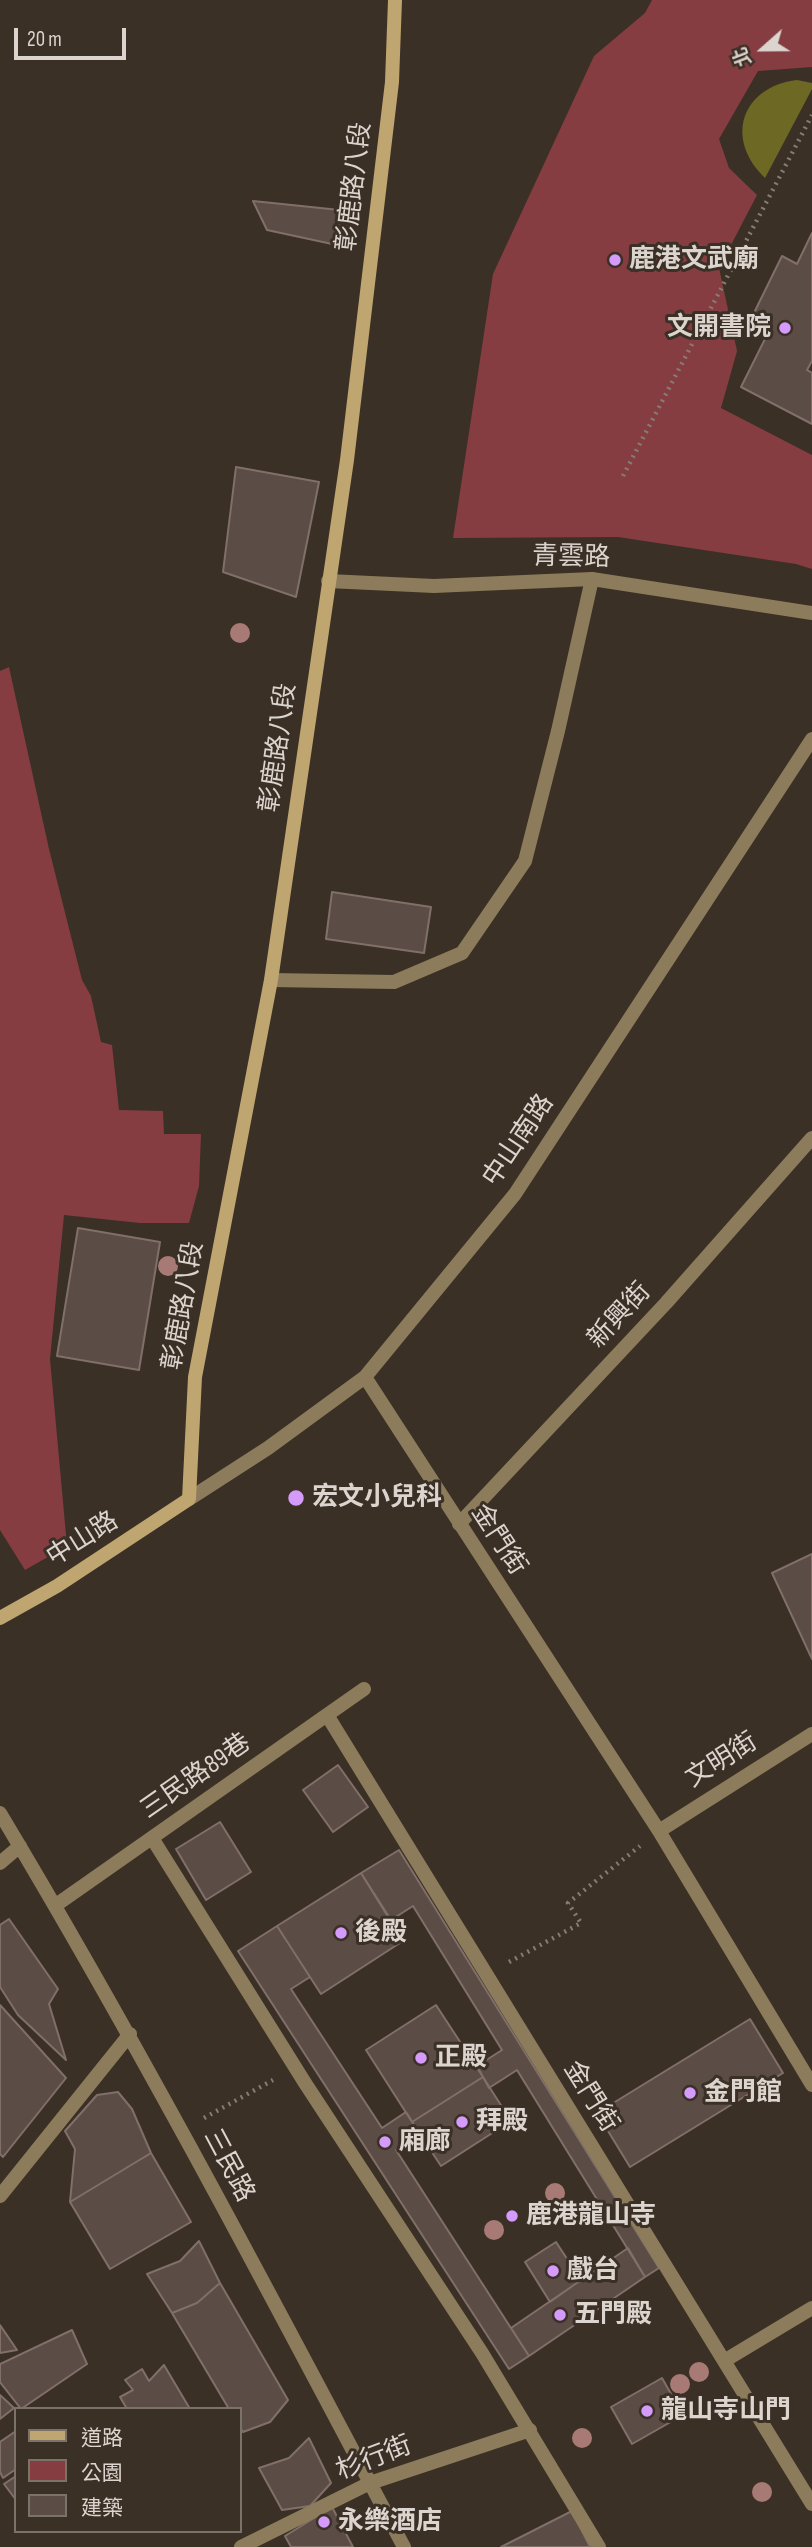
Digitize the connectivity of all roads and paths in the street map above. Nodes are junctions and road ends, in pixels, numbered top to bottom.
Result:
1 (395, 0) edge
2 (812, 115) edge
3 (623, 476) dead end
4 (592, 579) junction
5 (328, 581) junction
6 (812, 613) edge
7 (812, 739) edge
8 (271, 979) junction
9 (812, 1138) edge
10 (365, 1377) junction
11 (189, 1499) junction
12 (459, 1524) junction
13 (0, 1618) edge
14 (364, 1689) dead end
15 (327, 1715) junction
16 (812, 1734) edge
17 (0, 1813) edge
18 (659, 1831) junction
19 (152, 1838) junction
20 (20, 1846) junction
21 (0, 1863) edge
22 (57, 1905) junction
23 (487, 1974) junction
24 (130, 2034) junction
25 (284, 2074) dead end
26 (812, 2085) edge
27 (200, 2120) dead end
28 (0, 2196) edge
29 (812, 2308) edge
30 (724, 2361) junction
31 (530, 2430) junction
32 (370, 2483) junction
33 (812, 2504) edge
34 (241, 2547) edge
35 (404, 2547) edge
36 (599, 2547) edge

1 - 5 street, 彰鹿路八段
2 - 3 path
4 - 5 street, 青雲路
4 - 6 street, 青雲路
4 - 8 street
5 - 8 street, 彰鹿路八段
7 - 10 street, 中山南路
8 - 11 street, 彰鹿路八段
9 - 12 street, 新興街
10 - 11 street, 中山南路
10 - 12 street, 金門街
11 - 13 street, 中山路
12 - 18 street, 金門街
14 - 15 street, 三民路89巷
15 - 19 street, 三民路89巷
15 - 23 street, 金門街
16 - 18 street, 文明街
17 - 20 street, 三民路
18 - 23 path
18 - 26 street, 金門街
19 - 22 street, 三民路89巷
19 - 31 street
20 - 21 street
20 - 22 street, 三民路
22 - 24 street, 三民路
23 - 30 street, 金門街
24 - 28 street
24 - 32 street, 三民路
25 - 27 path
29 - 30 street
30 - 33 street, 金門街
31 - 32 street, 杉行街
31 - 36 street
32 - 34 street, 杉行街
32 - 35 street, 三民路

